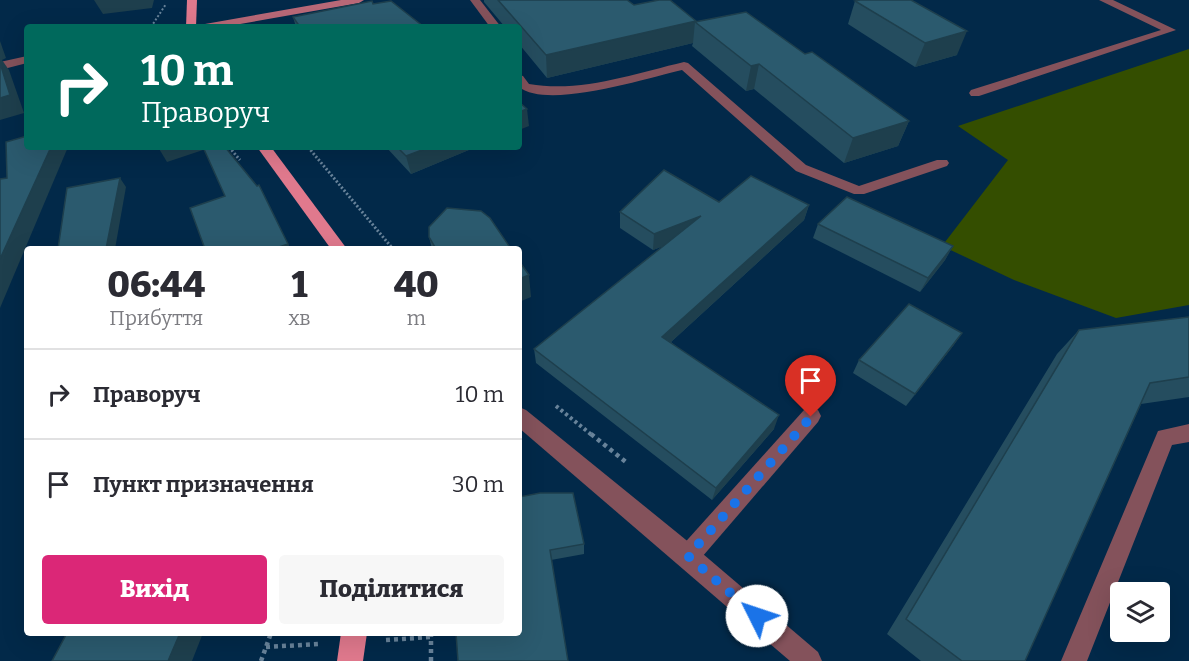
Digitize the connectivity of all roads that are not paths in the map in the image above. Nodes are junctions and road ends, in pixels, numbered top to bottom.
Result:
1 (192, 0) edge
2 (359, 0) edge
3 (474, 0) edge
4 (1104, 0) edge
5 (191, 24) edge
6 (222, 24) edge
7 (494, 24) edge
8 (24, 60) edge
9 (0, 66) edge
10 (522, 82) edge
11 (975, 93) dead end
12 (266, 150) edge
13 (942, 163) dead end
14 (337, 246) edge
15 (811, 417) dead end
16 (522, 418) edge
17 (1189, 433) edge
18 (688, 556) junction
19 (354, 636) edge
20 (350, 661) edge
21 (809, 661) edge
22 (1074, 661) edge

1 - 5 main road
2 - 6 street
3 - 7 street
4 - 11 street
8 - 9 street
10 - 13 street
12 - 14 main road
15 - 18 street
16 - 18 street
17 - 22 street
18 - 21 street
19 - 20 main road

